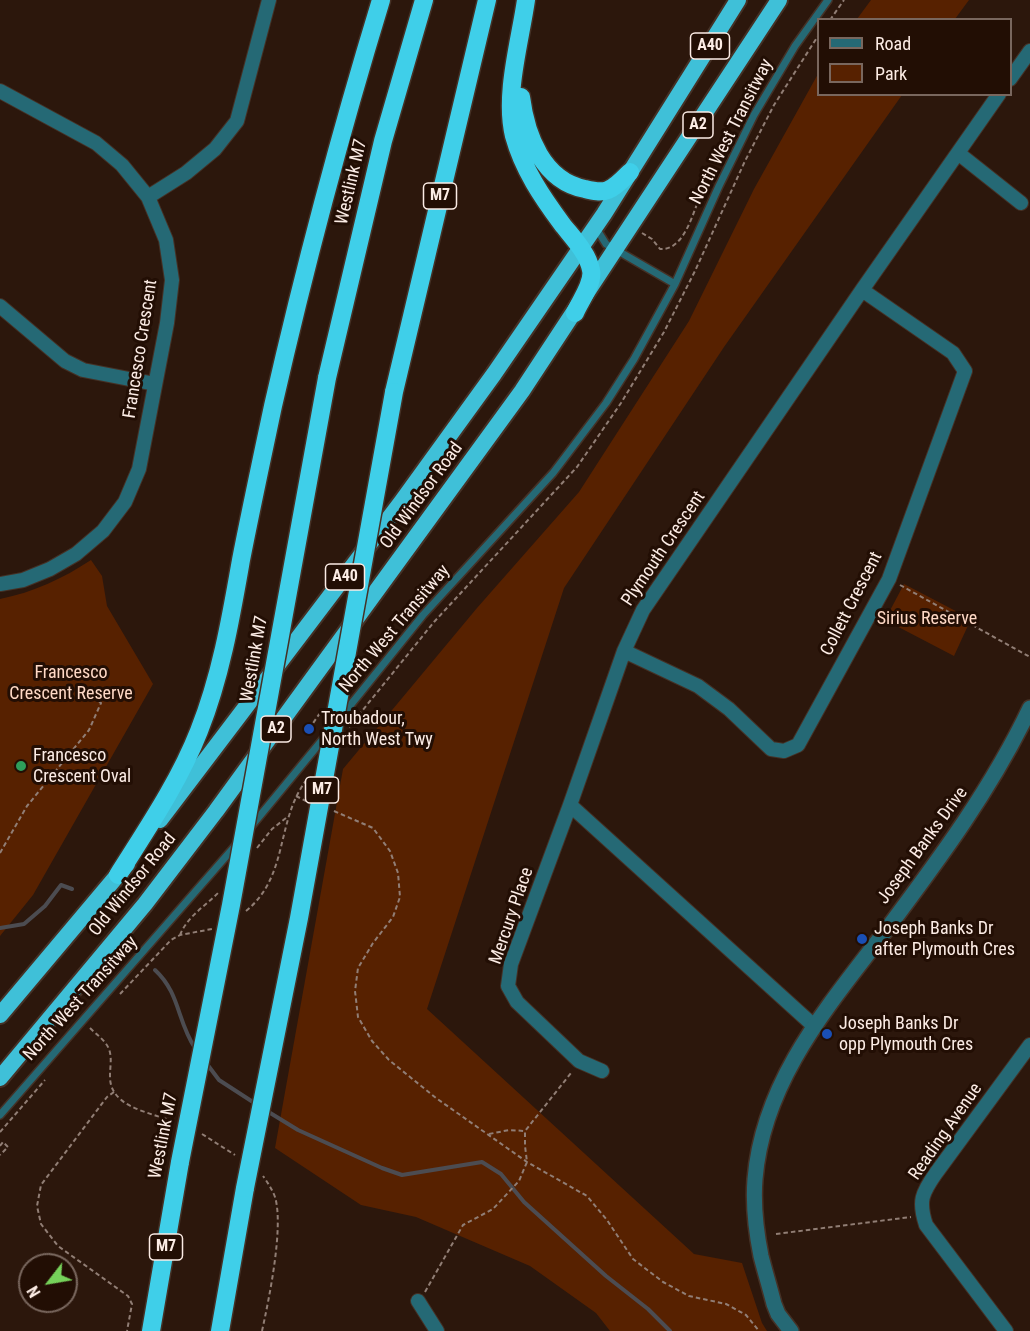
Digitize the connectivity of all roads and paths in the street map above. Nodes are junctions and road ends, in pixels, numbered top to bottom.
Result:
1 (269, 0) edge
2 (381, 0) edge
3 (424, 0) edge
4 (487, 0) edge
5 (527, 0) edge
6 (738, 0) edge
7 (779, 0) edge
8 (828, 0) edge
9 (844, 0) edge
10 (831, 18) edge
11 (1030, 51) edge
12 (1012, 78) edge
13 (0, 91) edge
14 (998, 96) edge
15 (958, 153) junction
16 (630, 172) junction
17 (700, 196) dead end
18 (148, 197) junction
19 (1021, 204) dead end
20 (596, 225) junction
21 (652, 239) dead end
22 (580, 248) junction
23 (617, 249) junction
24 (675, 284) junction
25 (862, 290) junction
26 (0, 306) edge
27 (575, 313) junction
28 (155, 384) junction
29 (889, 579) junction
30 (0, 584) edge
31 (624, 651) junction
32 (1030, 657) edge
33 (90, 697) dead end
34 (1030, 708) edge
35 (296, 796) dead end
36 (310, 803) dead end
37 (570, 805) junction
38 (330, 810) dead end
39 (0, 853) edge
40 (118, 875) junction
41 (0, 1015) edge
42 (814, 1026) junction
43 (90, 1028) dead end
44 (1030, 1045) edge
45 (579, 1061) junction
46 (602, 1071) dead end
47 (0, 1078) edge
48 (114, 1092) junction
49 (0, 1114) edge
50 (181, 1124) dead end
51 (525, 1131) junction
52 (199, 1132) dead end
53 (488, 1134) junction
54 (0, 1146) edge
55 (231, 1152) dead end
56 (0, 1155) edge
57 (527, 1162) junction
58 (278, 1213) dead end
59 (923, 1215) junction
60 (776, 1234) dead end
61 (418, 1301) joint
62 (127, 1331) edge
63 (151, 1331) edge
64 (220, 1331) edge
65 (262, 1331) edge
66 (437, 1331) edge
67 (759, 1331) edge
68 (791, 1331) edge
69 (1006, 1331) edge

1 - 18 street
2 - 40 highway
3 - 63 highway, Westlink M7 / M7, bridge
4 - 64 highway, M7, bridge
5 - 16 highway
5 - 22 highway
6 - 16 highway, Old Windsor Road / A40
7 - 23 highway, Old Windsor Road / A2
8 - 24 lane, North West Transitway
9 - 10 path
11 - 12 street
13 - 18 street, Francesco Crescent
14 - 15 street, Plymouth Crescent
15 - 19 street
15 - 25 street, Plymouth Crescent
16 - 20 highway, Old Windsor Road / A40
17 - 21 path
18 - 28 street, Francesco Crescent
20 - 22 highway, Old Windsor Road / A40
20 - 23 lane
22 - 27 highway
22 - 40 highway, Old Windsor Road / A40
23 - 24 lane
23 - 27 highway, Old Windsor Road / A2
24 - 49 lane, North West Transitway
25 - 29 street, Collett Crescent
25 - 31 street, Plymouth Crescent
26 - 28 street
27 - 47 highway, Old Windsor Road / A2
28 - 30 street, Francesco Crescent
29 - 31 street, Collett Crescent
29 - 32 path
31 - 37 street, Plymouth Crescent
33 - 39 path
34 - 42 street, Joseph Banks Drive
35 - 36 path
37 - 42 street
37 - 45 street, Mercury Place
38 - 53 path
40 - 41 highway, Old Windsor Road
42 - 68 street, Joseph Banks Drive
43 - 48 path
44 - 59 street, Reading Avenue
45 - 46 street, Mercury Place
45 - 51 path
48 - 50 path
48 - 62 path
51 - 53 path
51 - 57 path
52 - 55 path
53 - 57 path
54 - 56 path
57 - 61 path
57 - 67 path
58 - 65 path
59 - 60 path
59 - 69 street
61 - 66 street

